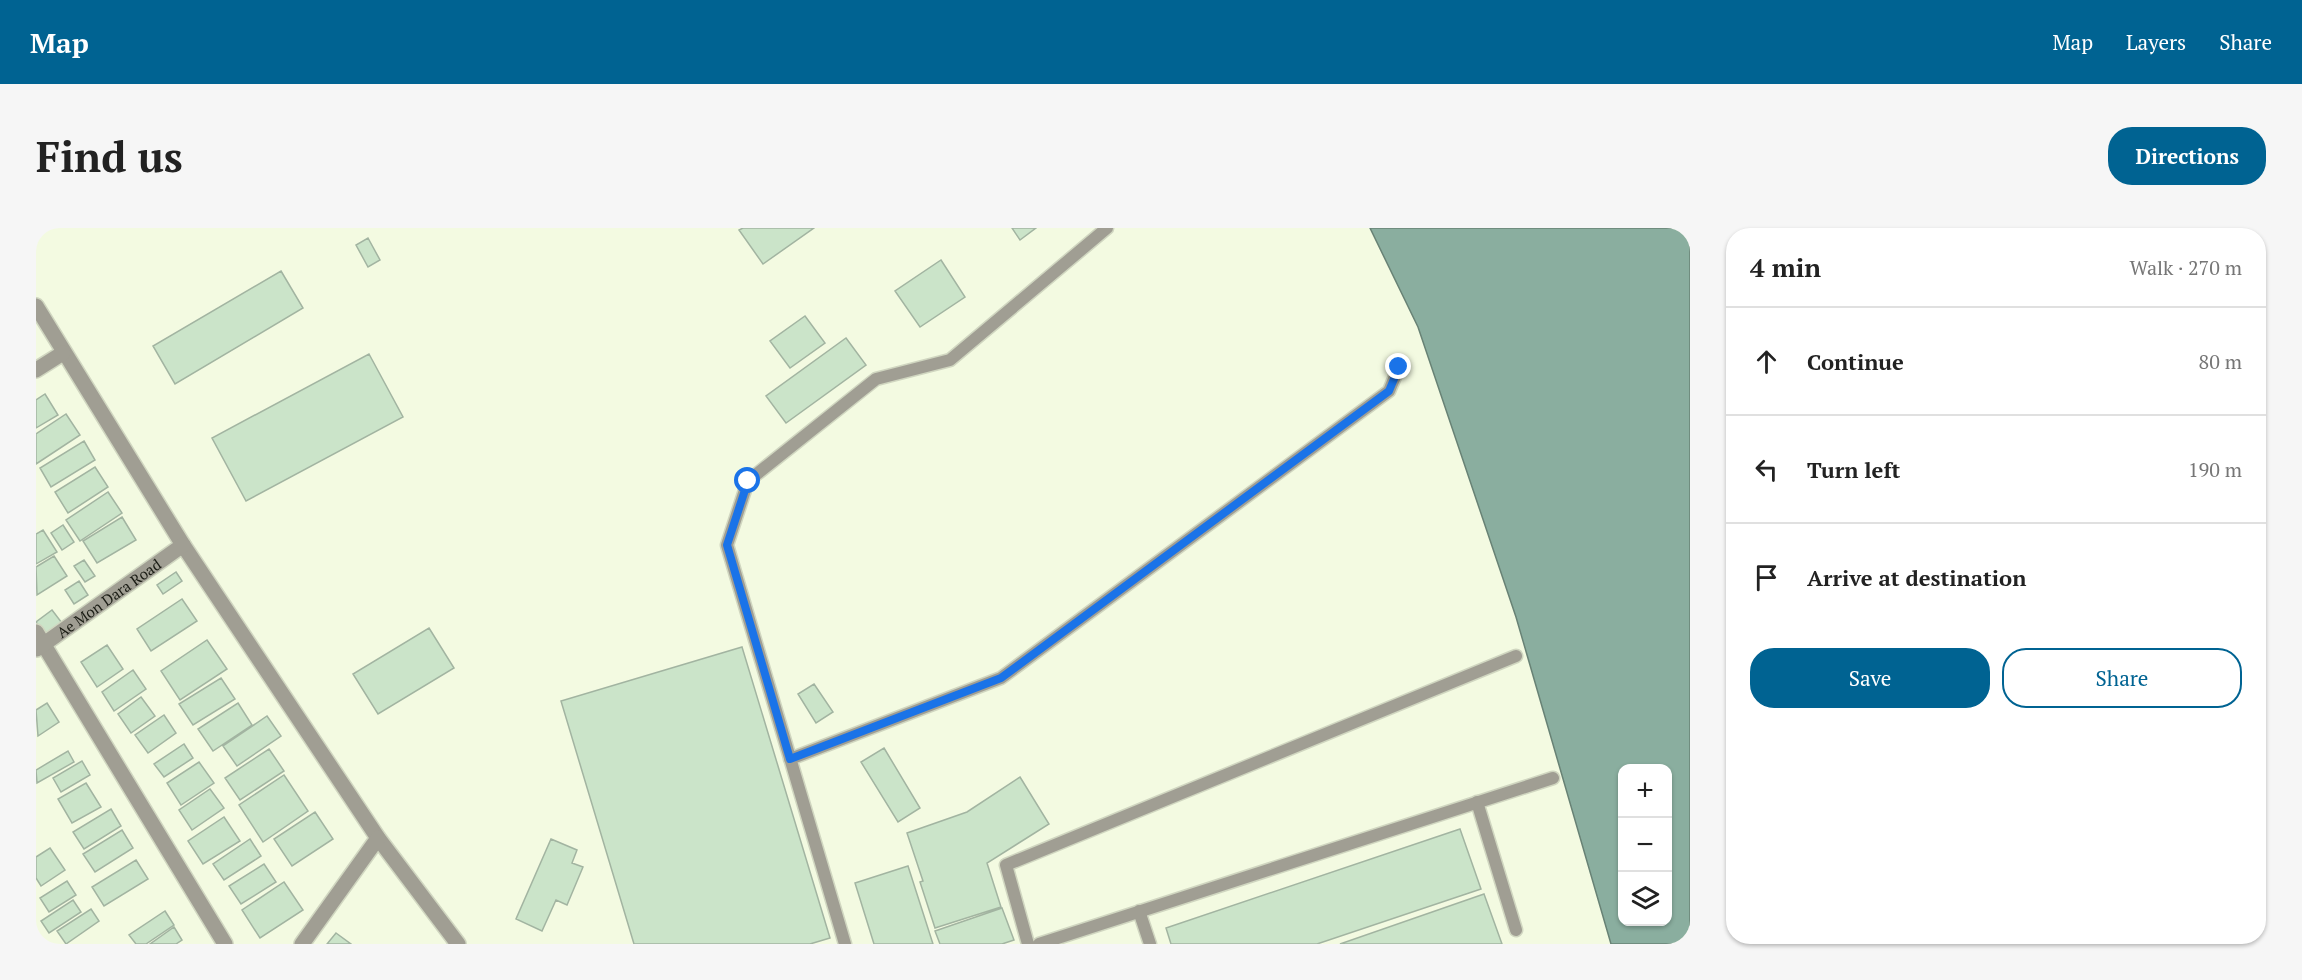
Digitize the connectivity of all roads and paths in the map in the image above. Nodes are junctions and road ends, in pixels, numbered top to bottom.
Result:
1 (1104, 229) edge
2 (36, 306) edge
3 (63, 353) junction
4 (1399, 367) dead end
5 (36, 370) edge
6 (183, 544) junction
7 (39, 642) edge
8 (1516, 656) dead end
9 (790, 759) junction
10 (1554, 778) dead end
11 (1477, 802) junction
12 (378, 838) junction
13 (1140, 911) junction
14 (1516, 930) dead end
15 (225, 944) edge
16 (302, 944) edge
17 (458, 944) edge
18 (845, 944) edge
19 (1028, 944) edge
20 (1039, 944) edge
21 (1149, 944) edge

1 - 9 lane
2 - 3 street
3 - 5 street
3 - 6 street
4 - 9 lane
6 - 7 street, Ae Mon Dara Road
6 - 12 street
7 - 15 street
8 - 19 lane
9 - 18 lane
10 - 11 lane
11 - 13 lane
11 - 14 lane
12 - 16 street
12 - 17 street
13 - 20 lane
13 - 21 lane

